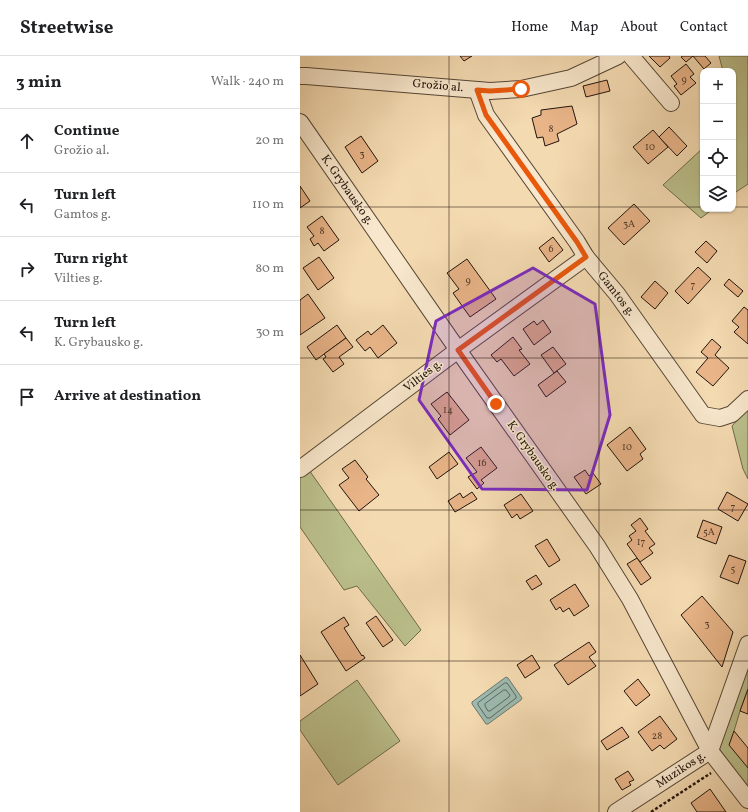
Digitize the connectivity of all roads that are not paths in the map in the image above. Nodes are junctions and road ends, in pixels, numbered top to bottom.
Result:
1 (618, 56) edge
2 (631, 56) edge
3 (300, 76) edge
4 (477, 90) junction
5 (671, 103) dead end
6 (300, 122) edge
7 (586, 257) junction
8 (458, 350) junction
9 (748, 399) edge
10 (300, 469) edge
11 (748, 644) edge
12 (710, 751) junction
13 (748, 800) edge
14 (616, 812) edge

1 - 4 street, Grožio al.
2 - 5 street
3 - 4 street, Grožio al.
4 - 7 street, Gamtos g.
6 - 8 street, K. Grybausko g.
7 - 8 street, Vilties g.
7 - 9 street, Gamtos g.
8 - 10 street, Vilties g.
8 - 12 street, K. Grybausko g.
11 - 12 street, Muzikos g.
12 - 13 street, K. Grybausko g.
12 - 14 street, Muzikos g.

